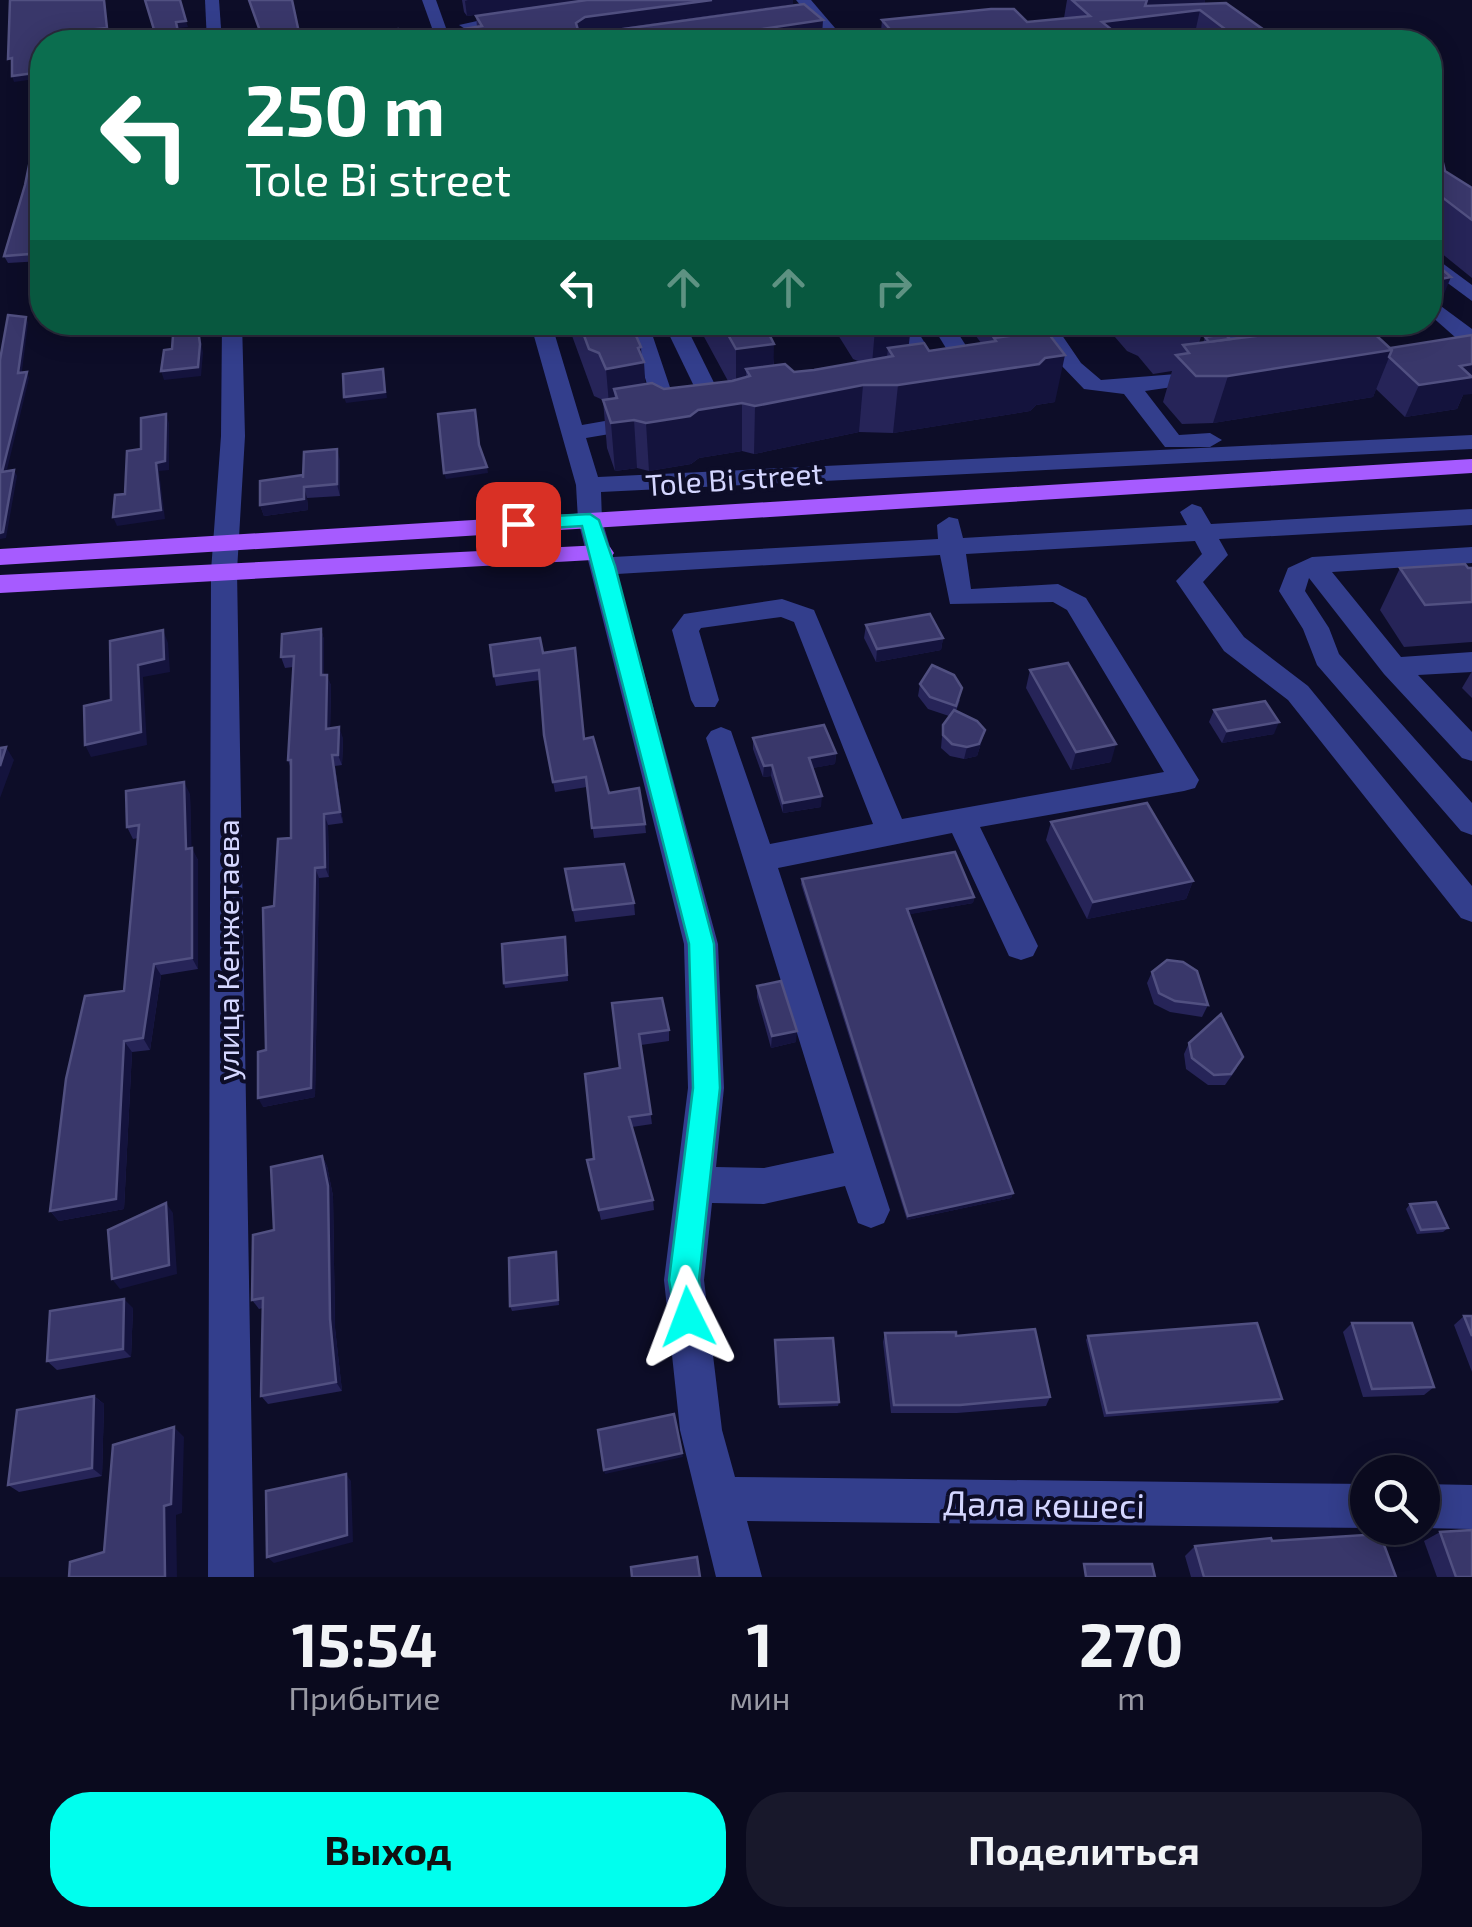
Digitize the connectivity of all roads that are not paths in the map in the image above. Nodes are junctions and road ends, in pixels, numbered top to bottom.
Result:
1 (212, 0) edge
2 (429, 0) edge
3 (802, 8) edge
4 (525, 17) edge
5 (467, 25) edge
6 (214, 30) edge
7 (440, 30) edge
8 (827, 30) edge
9 (1442, 271) edge
10 (1472, 297) edge
11 (1442, 303) edge
12 (1442, 315) edge
13 (232, 335) edge
14 (544, 335) edge
15 (641, 335) edge
16 (681, 335) edge
17 (909, 335) edge
18 (954, 335) edge
19 (1051, 335) edge
20 (1207, 335) edge
21 (1237, 335) edge
22 (1472, 342) edge
23 (1440, 348) edge
24 (1066, 357) junction
25 (988, 368) junction
26 (1213, 374) junction
27 (934, 376) junction
28 (901, 380) edge
29 (1130, 387) junction
30 (669, 417) junction
31 (1472, 425) edge
32 (572, 434) junction
33 (1472, 442) edge
34 (1179, 451) junction
35 (1472, 466) edge
36 (588, 485) junction
37 (1472, 517) edge
38 (1261, 519) junction
39 (1198, 523) junction
40 (951, 537) junction
41 (599, 546) junction
42 (1472, 555) edge
43 (0, 556) edge
44 (226, 556) junction
45 (1304, 570) junction
46 (0, 584) edge
47 (1472, 662) edge
48 (1394, 668) junction
49 (705, 700) dead end
50 (721, 738) dead end
51 (1472, 750) edge
52 (961, 818) junction
53 (1472, 824) edge
54 (892, 832) junction
55 (759, 860) junction
56 (1472, 909) edge
57 (1021, 946) dead end
58 (856, 1166) junction
59 (696, 1185) junction
60 (871, 1210) dead end
61 (721, 1499) junction
62 (1350, 1506) edge
63 (1440, 1506) edge
64 (1472, 1507) edge
65 (231, 1577) edge
66 (739, 1577) edge

1 - 6 street
2 - 7 street
3 - 8 street
4 - 5 street
9 - 10 street
10 - 11 street
12 - 22 street
13 - 44 street, улица Кенжетаева
14 - 32 street
15 - 30 street
16 - 30 street
17 - 27 street
18 - 25 street
19 - 24 street
20 - 26 street
21 - 26 street
22 - 23 street
24 - 25 street
24 - 29 street
25 - 27 street
26 - 29 street
27 - 28 street
29 - 34 street
30 - 32 street
31 - 34 street
32 - 36 street
33 - 34 street
34 - 36 street
35 - 41 main road, Tole Bi street
36 - 41 street
37 - 38 street
38 - 39 street
38 - 45 street
39 - 40 street
39 - 56 street
40 - 41 street
40 - 52 street
41 - 44 main road, Tole Bi street
41 - 59 street
42 - 45 street
43 - 44 main road, Tole Bi street
44 - 46 main road, Tole Bi street
44 - 65 street, улица Кенжетаева
45 - 48 street
45 - 53 street
47 - 48 street
48 - 51 street
49 - 54 street
50 - 55 street
52 - 54 street
52 - 57 street
54 - 55 street
55 - 58 street
58 - 59 street
58 - 60 street
59 - 61 street
61 - 62 street, Дала көшесі
61 - 66 street
63 - 64 street

